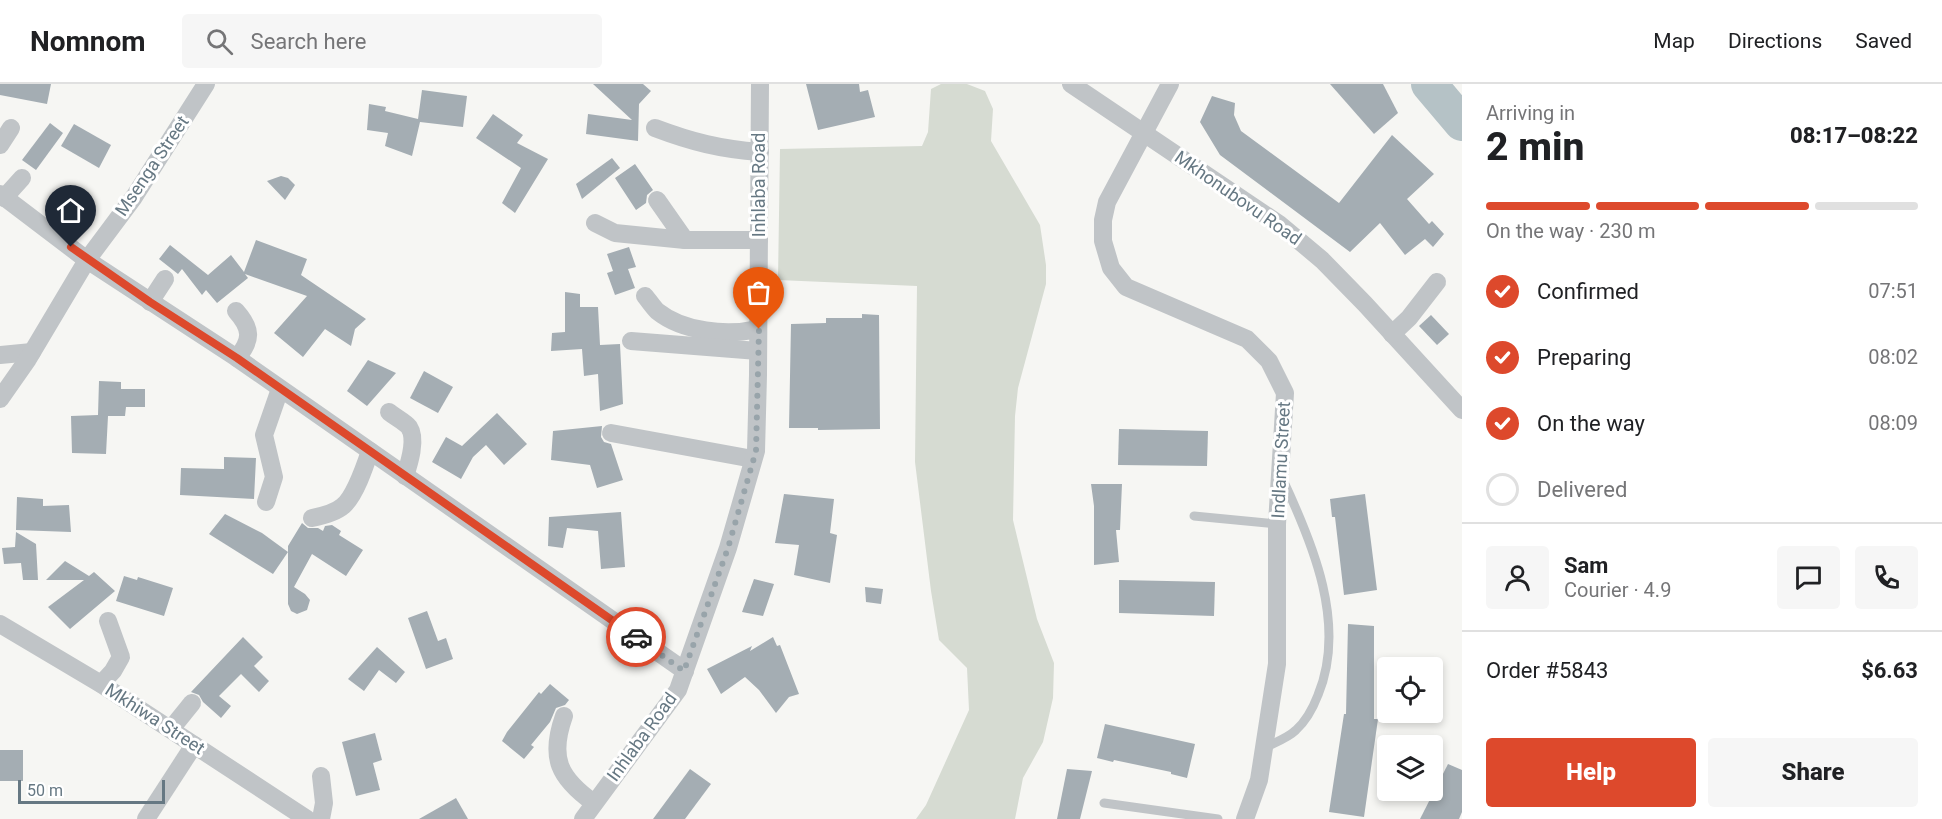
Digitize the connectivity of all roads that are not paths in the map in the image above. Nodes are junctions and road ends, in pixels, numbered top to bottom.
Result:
1 (206, 84) edge
2 (760, 84) edge
3 (1071, 84) edge
4 (1170, 84) edge
5 (11, 128) dead end
6 (655, 128) dead end
7 (1145, 134) junction
8 (0, 145) edge
9 (760, 152) junction
10 (22, 178) dead end
11 (2, 196) edge
12 (657, 200) dead end
13 (595, 223) dead end
14 (685, 240) junction
15 (759, 240) junction
16 (87, 260) junction
17 (165, 279) dead end
18 (1437, 282) dead end
19 (645, 296) dead end
20 (150, 302) junction
21 (236, 311) dead end
22 (759, 329) junction
23 (1392, 334) junction
24 (631, 341) dead end
25 (759, 351) junction
26 (32, 352) junction
27 (0, 355) edge
28 (237, 358) junction
29 (280, 389) junction
30 (0, 399) edge
31 (1462, 410) edge
32 (389, 412) dead end
33 (611, 433) dead end
34 (370, 451) junction
35 (753, 459) junction
36 (405, 476) junction
37 (1281, 476) junction
38 (266, 502) dead end
39 (1194, 516) dead end
40 (312, 518) dead end
41 (1277, 524) junction
42 (108, 621) dead end
43 (2, 629) edge
44 (684, 671) junction
45 (101, 684) junction
46 (192, 703) dead end
47 (564, 716) dead end
48 (171, 729) junction
49 (194, 745) junction
50 (1264, 748) junction
51 (321, 776) dead end
52 (594, 803) junction
53 (1104, 803) dead end
54 (303, 818) edge
55 (146, 819) edge
56 (321, 819) edge
57 (583, 819) edge
58 (1218, 819) edge
59 (1245, 819) edge

1 - 16 street, Msenga Street
2 - 9 street, Inhlaba Road
3 - 7 street, Mkhonubovu Road
4 - 7 street, Indlamu Street
5 - 8 street
6 - 9 street
7 - 23 street, Mkhonubovu Road
7 - 37 street, Indlamu Street
9 - 15 street, Inhlaba Road
10 - 11 street
11 - 16 street
12 - 14 street
13 - 14 street
14 - 15 street
15 - 22 street, Inhlaba Road
16 - 20 street
16 - 26 street, Msenga Street
17 - 20 street
18 - 23 street
19 - 22 street
20 - 28 street
21 - 28 street
22 - 25 street, Inhlaba Road
23 - 31 street, Mkhonubovu Road
24 - 25 street
25 - 35 street, Inhlaba Road
26 - 27 street
26 - 30 street, Msenga Street
28 - 29 street
29 - 34 street
29 - 38 street
32 - 36 street
33 - 35 street
34 - 36 street
34 - 40 street
35 - 44 street, Inhlaba Road
36 - 44 street
37 - 41 street, Indlamu Street
37 - 50 lane
39 - 41 lane
41 - 50 street, Indlamu Street
42 - 45 street
43 - 45 street, Mkhiwa Street
44 - 52 street, Inhlaba Road
45 - 48 street, Mkhiwa Street
46 - 48 street
47 - 52 street
48 - 49 street, Mkhiwa Street
49 - 54 street, Mkhiwa Street
49 - 55 street
50 - 59 street, Indlamu Street
51 - 56 street
52 - 57 street, Inhlaba Road
53 - 58 lane

